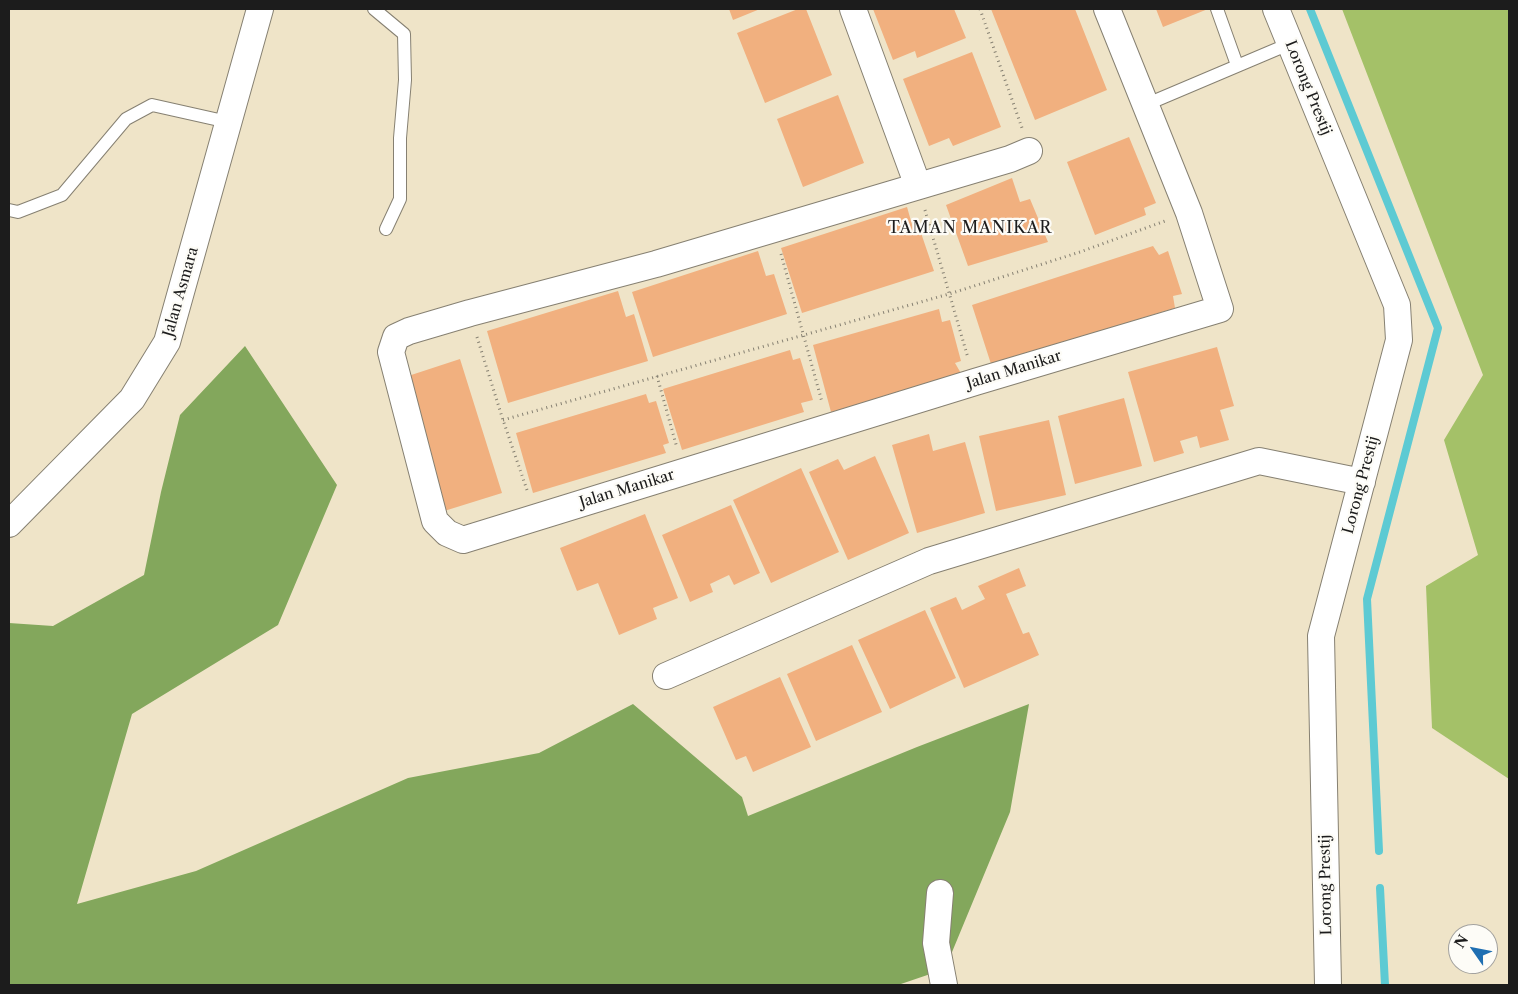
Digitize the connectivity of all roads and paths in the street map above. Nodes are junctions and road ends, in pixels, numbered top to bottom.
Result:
1 (260, 9) edge
2 (374, 9) edge
3 (853, 9) edge
4 (980, 9) edge
5 (1107, 9) edge
6 (1217, 9) edge
7 (1276, 9) edge
8 (1290, 44) junction
9 (1237, 65) junction
10 (1145, 105) junction
11 (228, 122) junction
12 (1029, 151) joint
13 (918, 186) junction
14 (9, 210) edge
15 (1189, 213) junction
16 (386, 229) dead end
17 (774, 229) junction
18 (949, 294) junction
19 (470, 313) junction
20 (803, 335) junction
21 (658, 376) junction
22 (975, 382) junction
23 (503, 420) junction
24 (829, 427) junction
25 (684, 472) junction
26 (1362, 482) junction
27 (536, 518) junction
28 (9, 524) edge
29 (666, 676) dead end
30 (940, 893) dead end
31 (944, 985) edge
32 (1328, 985) edge

1 - 11 street, Jalan Asmara
2 - 16 lane
3 - 13 street
4 - 12 path
5 - 10 street, Jalan Manikar
6 - 9 lane
7 - 8 street, Lorong Prestij
8 - 9 lane
8 - 26 street, Lorong Prestij
9 - 10 lane
10 - 15 street, Jalan Manikar
11 - 14 lane
11 - 28 street, Jalan Asmara
12 - 13 street, Jalan Manikar
13 - 17 street, Jalan Manikar
13 - 18 path
15 - 18 path
15 - 22 street, Jalan Manikar
17 - 19 street, Jalan Manikar
17 - 20 path
18 - 20 path
18 - 22 path
19 - 23 path
19 - 27 street, Jalan Manikar
20 - 21 path
20 - 24 path
21 - 23 path
21 - 25 path
22 - 24 street, Jalan Manikar
23 - 27 path
24 - 25 street, Jalan Manikar
25 - 27 street, Jalan Manikar
26 - 29 street
26 - 32 street, Lorong Prestij
30 - 31 street

